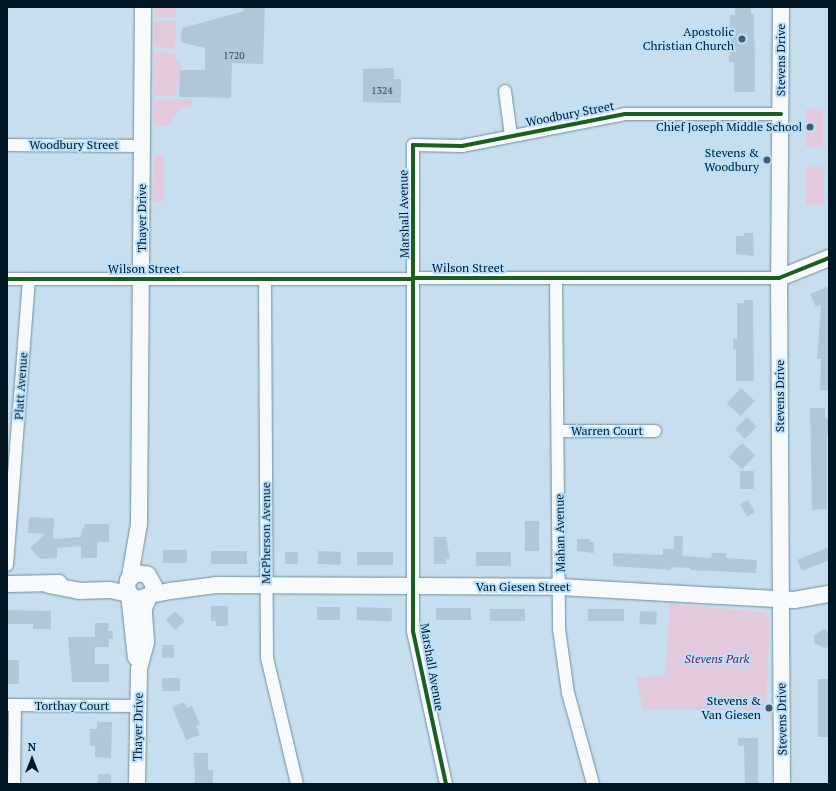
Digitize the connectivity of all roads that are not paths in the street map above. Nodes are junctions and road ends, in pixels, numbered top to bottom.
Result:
1 (143, 7) edge
2 (781, 7) edge
3 (505, 91) dead end
4 (781, 114) junction
5 (512, 136) junction
6 (7, 145) edge
7 (413, 145) joint
8 (142, 146) junction
9 (829, 258) edge
10 (415, 277) junction
11 (556, 278) junction
12 (780, 278) junction
13 (7, 279) edge
14 (29, 279) junction
15 (143, 279) junction
16 (266, 279) junction
17 (558, 431) junction
18 (655, 431) dead end
19 (139, 524) junction
20 (7, 565) edge
21 (148, 575) junction
22 (130, 576) junction
23 (7, 584) edge
24 (48, 585) junction
25 (216, 585) junction
26 (266, 586) junction
27 (415, 587) junction
28 (560, 587) junction
29 (129, 594) junction
30 (829, 594) edge
31 (150, 595) junction
32 (781, 599) junction
33 (140, 669) junction
34 (11, 705) edge
35 (138, 706) junction
36 (14, 784) edge
37 (137, 784) edge
38 (298, 784) edge
39 (446, 784) edge
40 (593, 784) edge
41 (782, 784) edge

1 - 8 street, Thayer Drive
2 - 4 street, Stevens Drive
3 - 5 street
4 - 5 street, Woodbury Street
4 - 12 street, Stevens Drive
5 - 7 street, Woodbury Street
6 - 8 street, Woodbury Street
7 - 10 street, Marshall Avenue
8 - 15 street, Thayer Drive
9 - 12 street, Wilson Street
10 - 11 street, Wilson Street
10 - 16 street, Wilson Street
10 - 27 street, Marshall Avenue
11 - 12 street, Wilson Street
11 - 17 street, Mahan Avenue
12 - 32 street, Stevens Drive
13 - 14 street, Wilson Street
14 - 15 street, Wilson Street
14 - 20 street, Platt Avenue
15 - 16 street, Wilson Street
15 - 19 street, Thayer Drive
16 - 26 street, McPherson Avenue
17 - 18 street, Warren Court
17 - 28 street, Mahan Avenue
19 - 21 street, Thayer Drive
19 - 22 street, Thayer Drive
21 - 22 street
21 - 25 street, Van Giesen Street
21 - 31 street
22 - 24 street
22 - 29 street
23 - 24 street
24 - 29 street
25 - 26 street, Van Giesen Street
25 - 31 street, Van Giesen Street
26 - 27 street, Van Giesen Street
26 - 38 street, McPherson Avenue
27 - 28 street, Van Giesen Street
27 - 39 street, Marshall Avenue
28 - 32 street, Van Giesen Street
28 - 40 street, Mahan Avenue
29 - 31 street
29 - 33 street, Thayer Drive
30 - 32 street, Van Giesen Street
31 - 33 street, Thayer Drive
32 - 41 street, Stevens Drive
33 - 35 street, Thayer Drive
34 - 35 street, Torthay Court
34 - 36 street
35 - 37 street, Thayer Drive

